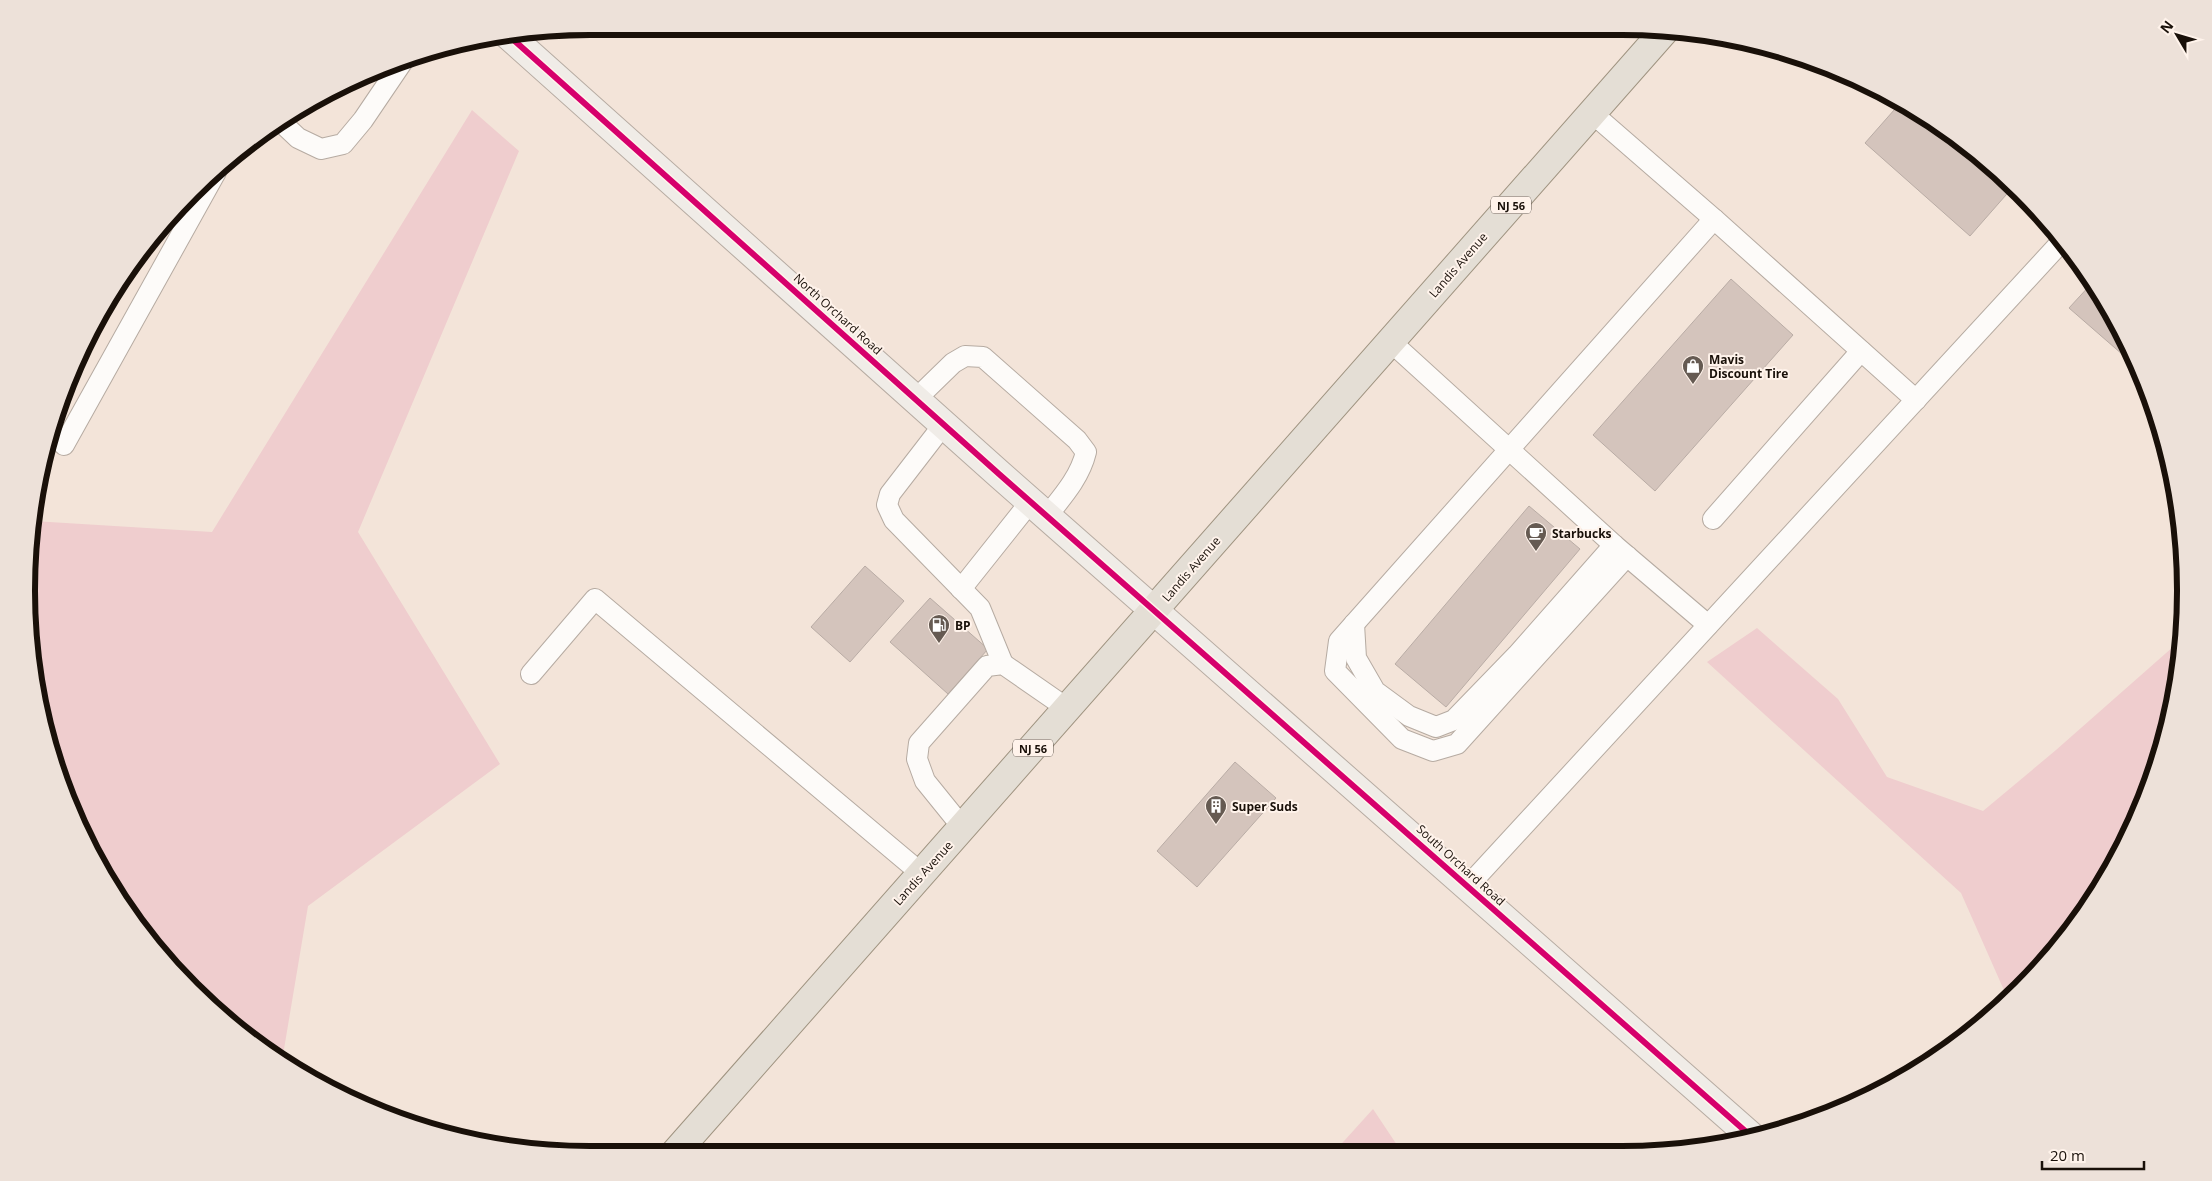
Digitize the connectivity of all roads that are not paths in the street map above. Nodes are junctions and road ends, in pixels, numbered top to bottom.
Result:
1 (1660, 36) edge
2 (514, 41) edge
3 (397, 70) edge
4 (1592, 113) junction
5 (286, 127) edge
6 (206, 191) edge
7 (1714, 219) junction
8 (2057, 246) edge
9 (1391, 342) junction
10 (1861, 352) junction
11 (916, 399) junction
12 (1916, 400) junction
13 (944, 424) junction
14 (64, 445) dead end
15 (1509, 448) junction
16 (1039, 508) junction
17 (1713, 519) dead end
18 (1620, 551) junction
19 (961, 589) junction
20 (1156, 610) junction
21 (1708, 625) junction
22 (1003, 664) junction
23 (531, 674) dead end
24 (1068, 709) junction
25 (962, 828) junction
26 (922, 874) junction
27 (1468, 886) junction
28 (1746, 1131) edge
29 (681, 1146) edge

1 - 4 main road, Landis Avenue / NJ 56
2 - 11 street, North Orchard Road
3 - 5 lane
4 - 7 lane
4 - 9 main road, Landis Avenue / NJ 56
6 - 14 lane
7 - 10 lane
7 - 15 lane
8 - 12 lane
9 - 15 lane
9 - 20 main road, Landis Avenue / NJ 56
10 - 12 lane
10 - 17 lane
11 - 13 street, North Orchard Road
11 - 16 lane
12 - 21 lane
13 - 16 street, North Orchard Road
13 - 19 lane
15 - 18 lane
15 - 18 lane
16 - 19 lane
16 - 20 street, North Orchard Road
18 - 21 lane
19 - 22 lane
20 - 24 main road, Landis Avenue / NJ 56
20 - 27 street, South Orchard Road
21 - 27 lane
22 - 24 lane
22 - 25 lane
23 - 26 lane
24 - 25 main road, Landis Avenue / NJ 56
25 - 26 main road, Landis Avenue / NJ 56
26 - 29 main road, Landis Avenue / NJ 56
27 - 28 street, South Orchard Road

